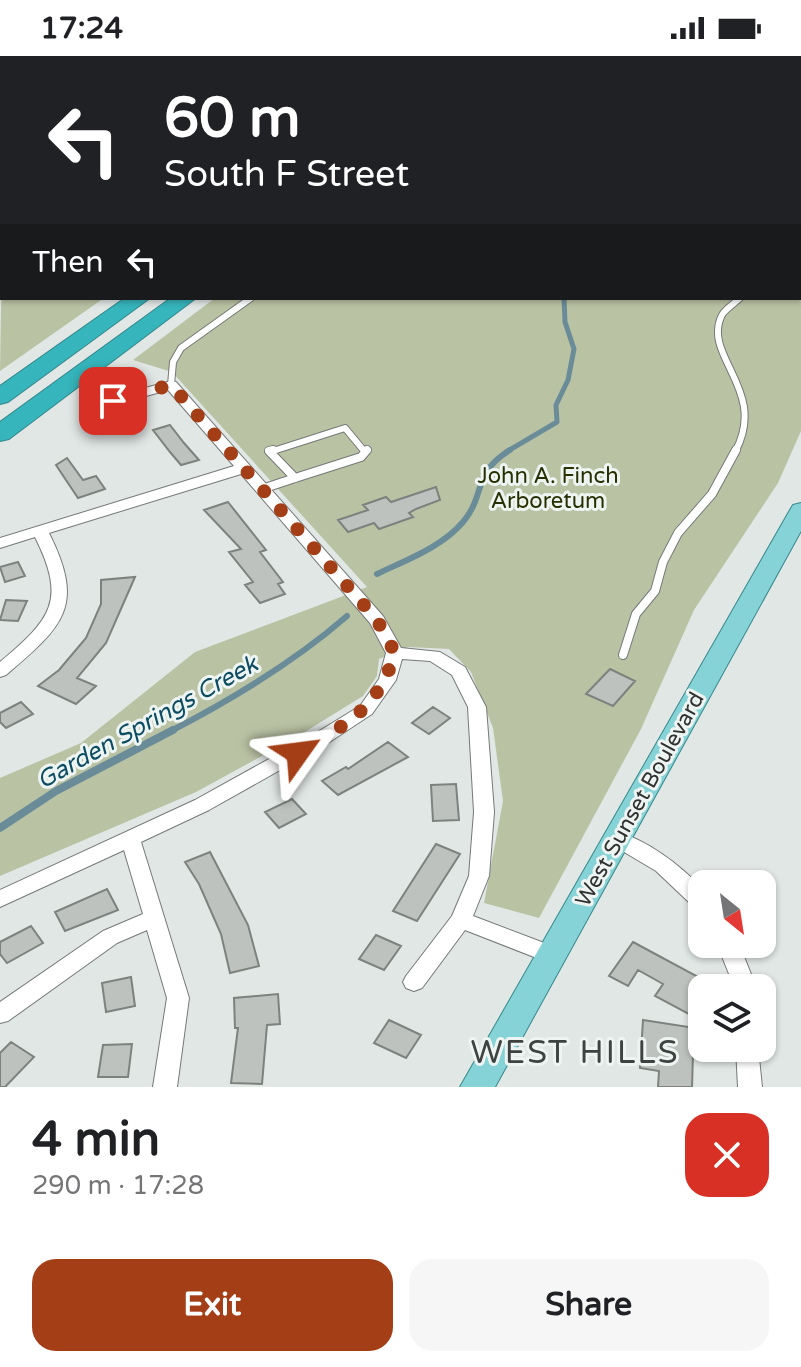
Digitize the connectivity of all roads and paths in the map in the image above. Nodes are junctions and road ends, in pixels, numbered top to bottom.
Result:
1 (136, 300) edge
2 (182, 300) edge
3 (248, 300) edge
4 (738, 300) edge
5 (171, 385) junction
6 (0, 397) edge
7 (113, 401) dead end
8 (0, 434) edge
9 (244, 468) junction
10 (295, 479) junction
11 (262, 489) junction
12 (801, 510) edge
13 (40, 531) junction
14 (0, 543) edge
15 (395, 653) junction
16 (623, 655) dead end
17 (0, 671) edge
18 (130, 837) junction
19 (616, 838) junction
20 (688, 886) edge
21 (0, 899) edge
22 (155, 918) junction
23 (461, 920) junction
24 (552, 955) junction
25 (414, 982) dead end
26 (0, 1014) edge
27 (748, 1062) edge
28 (165, 1087) edge
29 (477, 1087) edge
30 (750, 1087) edge

1 - 6 highway
2 - 8 highway
3 - 5 lane
4 - 16 lane
5 - 7 street
5 - 9 street
9 - 11 street
9 - 13 street
10 - 10 lane
10 - 11 lane
11 - 15 street
12 - 19 main road, West Sunset Boulevard
13 - 14 street
13 - 17 street
15 - 18 street
15 - 23 street
18 - 21 street
18 - 22 street
19 - 20 street
19 - 24 main road, West Sunset Boulevard
22 - 26 street
22 - 28 street
23 - 24 street
23 - 25 street
24 - 29 main road, West Sunset Boulevard
27 - 30 street

